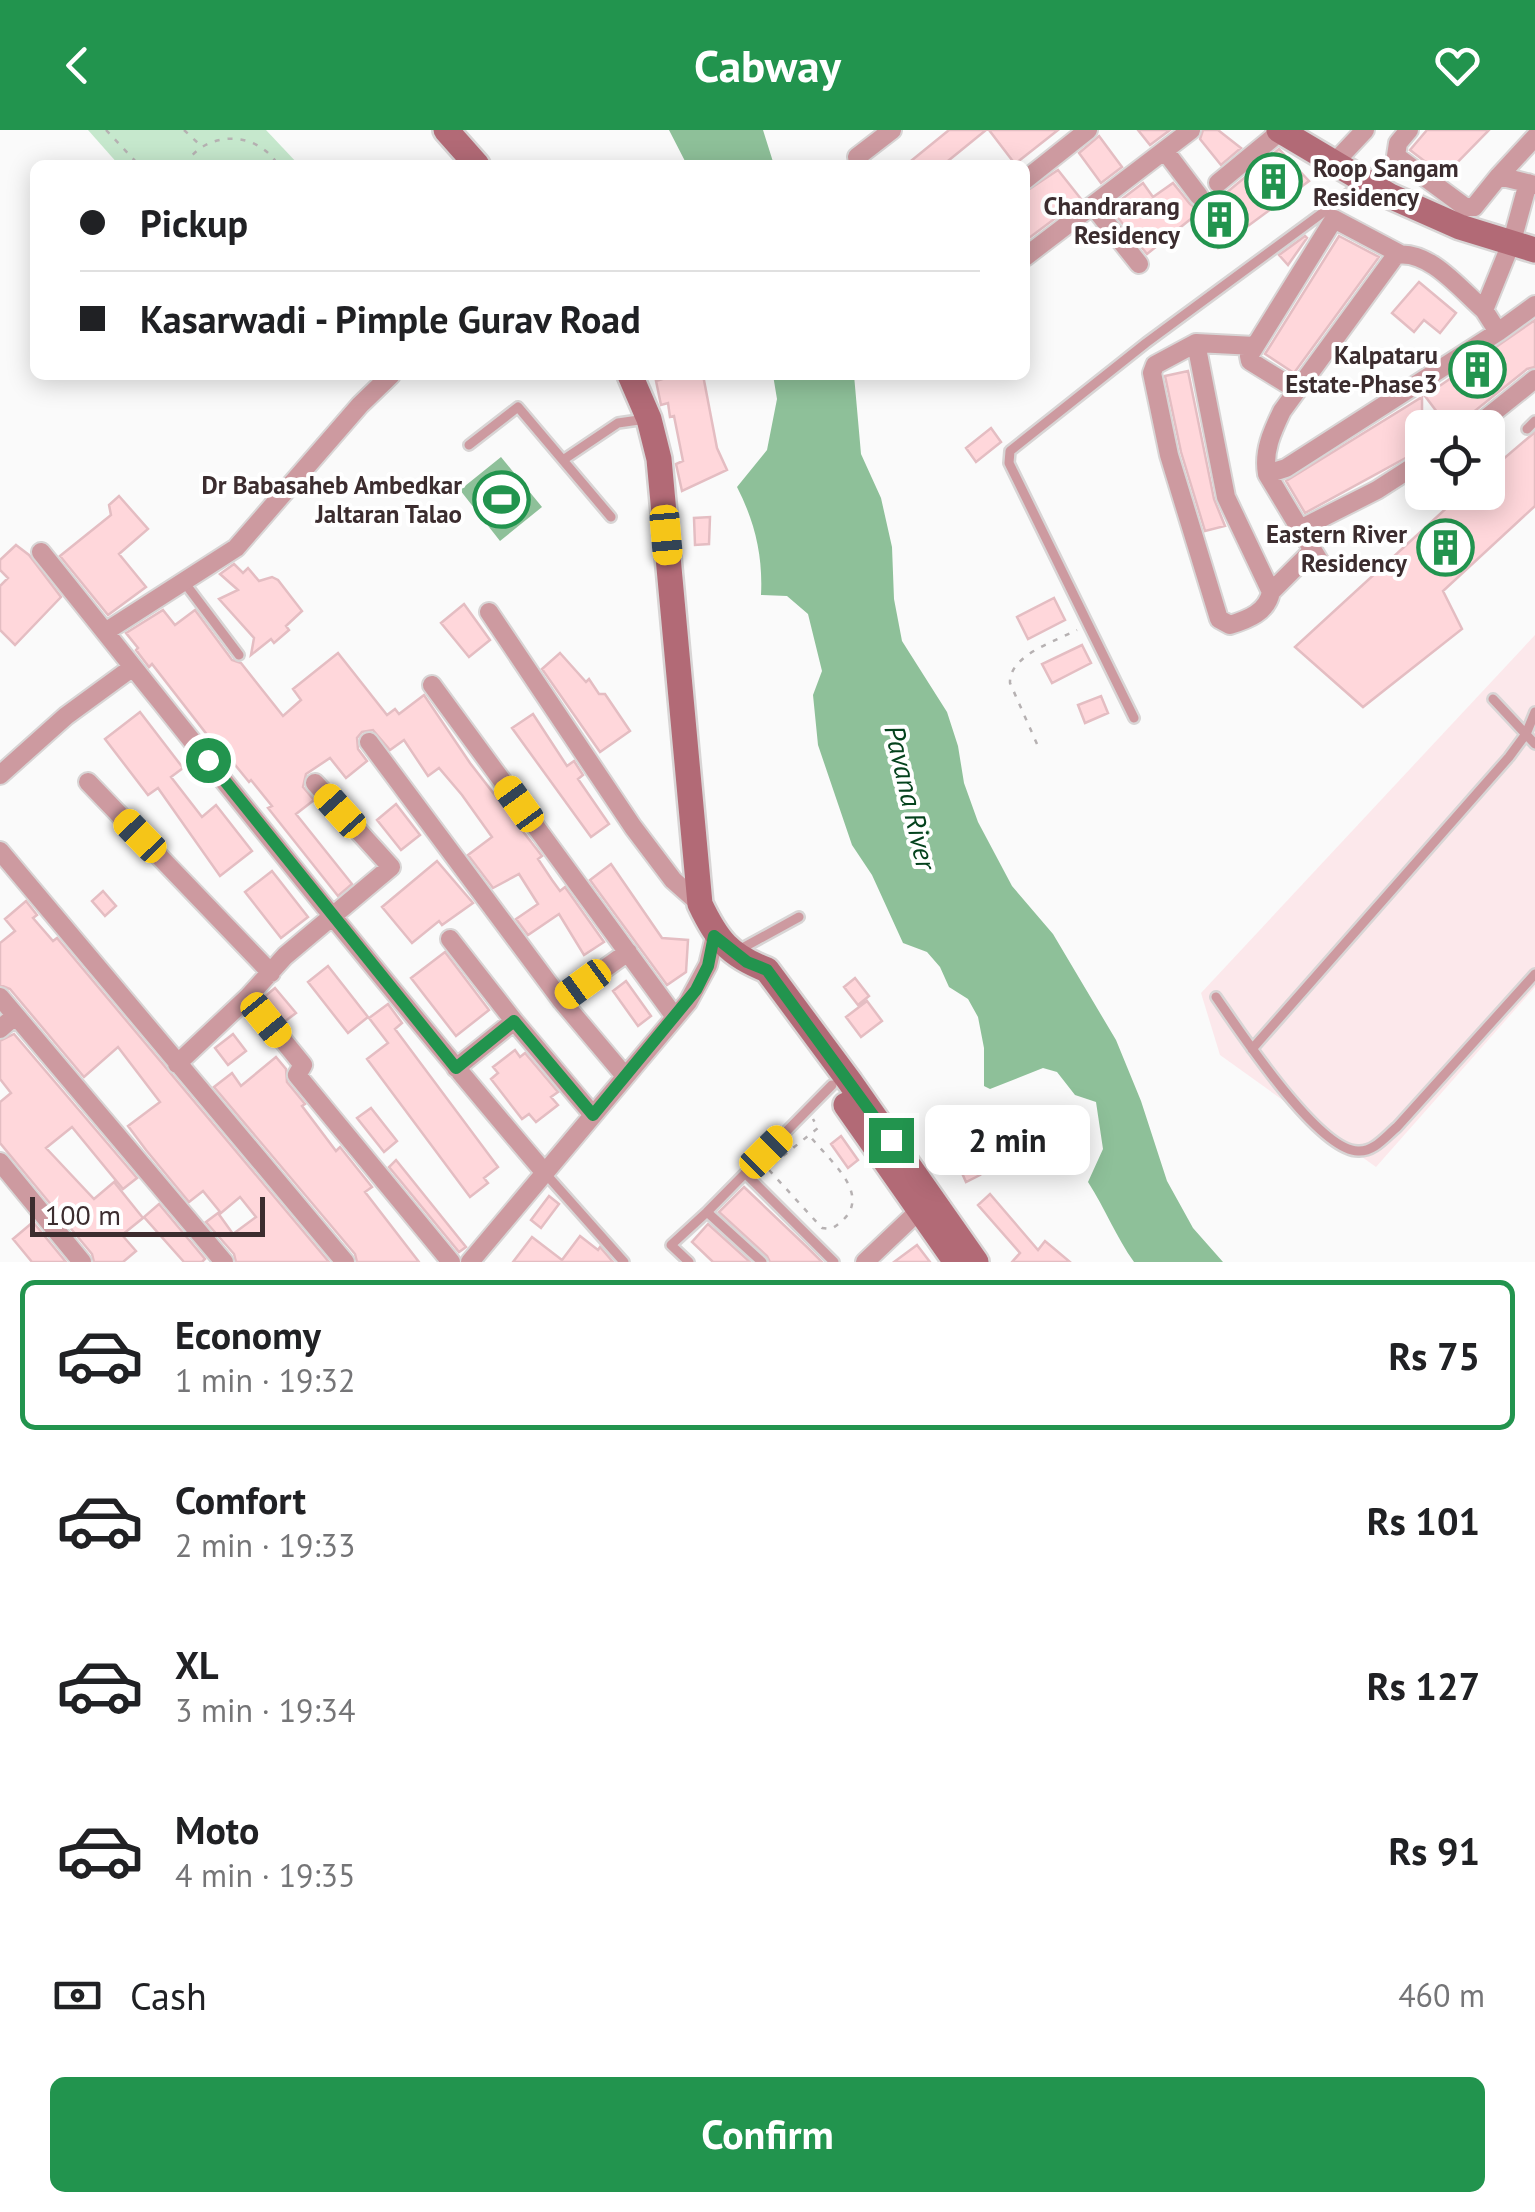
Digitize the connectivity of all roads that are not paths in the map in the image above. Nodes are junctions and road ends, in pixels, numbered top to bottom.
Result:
1 (446, 130) edge
2 (892, 130) edge
3 (1088, 130) edge
4 (1191, 130) edge
5 (1365, 130) edge
6 (1409, 130) edge
7 (1280, 131) edge
8 (1535, 137) edge
9 (1166, 151) junction
10 (857, 157) dead end
11 (472, 160) edge
12 (1334, 163) junction
13 (1030, 176) edge
14 (1499, 176) junction
15 (1366, 182) junction
16 (1218, 184) dead end
17 (1532, 184) edge
18 (1199, 196) dead end
19 (1093, 206) junction
20 (1523, 246) edge
21 (1030, 253) edge
22 (1400, 254) junction
23 (1138, 264) dead end
24 (1535, 305) edge
25 (1484, 310) junction
26 (1498, 332) junction
27 (1196, 344) junction
28 (1255, 346) junction
29 (1535, 379) edge
30 (386, 380) edge
31 (632, 380) edge
32 (1297, 390) junction
33 (1496, 410) edge
34 (649, 419) junction
35 (470, 445) dead end
36 (563, 460) junction
37 (1405, 472) edge
38 (1267, 474) junction
39 (611, 518) dead end
40 (1300, 530) junction
41 (41, 552) dead end
42 (184, 582) junction
43 (1271, 592) junction
44 (489, 612) dead end
45 (105, 632) junction
46 (239, 655) dead end
47 (132, 667) junction
48 (432, 685) dead end
49 (1493, 699) dead end
50 (1535, 712) edge
51 (1134, 718) dead end
52 (1526, 734) junction
53 (370, 742) dead end
54 (1535, 744) edge
55 (0, 776) edge
56 (88, 782) dead end
57 (315, 783) dead end
58 (0, 851) edge
59 (700, 904) junction
60 (334, 914) junction
61 (799, 917) dead end
62 (450, 939) dead end
63 (732, 950) junction
64 (628, 952) junction
65 (271, 973) junction
66 (1535, 974) edge
67 (0, 997) edge
68 (248, 997) junction
69 (1216, 997) dead end
70 (561, 1000) junction
71 (15, 1016) junction
72 (675, 1017) junction
73 (514, 1021) junction
74 (0, 1029) edge
75 (1252, 1049) junction
76 (178, 1064) junction
77 (456, 1068) junction
78 (625, 1076) junction
79 (832, 1084) junction
80 (593, 1115) junction
81 (0, 1162) edge
82 (545, 1172) junction
83 (745, 1173) junction
84 (925, 1205) junction
85 (707, 1212) junction
86 (874, 1259) edge
87 (82, 1262) edge
88 (224, 1262) edge
89 (345, 1262) edge
90 (450, 1262) edge
91 (470, 1262) edge
92 (624, 1262) edge
93 (689, 1262) edge
94 (762, 1262) edge
95 (834, 1262) edge
96 (956, 1262) edge
97 (976, 1262) edge

1 - 11 street
2 - 10 street
3 - 13 street
4 - 9 street
5 - 12 street
6 - 14 street
7 - 12 street
7 - 16 street
8 - 14 street
9 - 18 street
9 - 19 street
12 - 15 street
14 - 17 street
15 - 20 street
15 - 51 lane
17 - 20 street
19 - 21 street
19 - 23 street
20 - 25 street
22 - 25 street
22 - 28 street
22 - 32 street
24 - 26 street
25 - 26 street
26 - 38 street
27 - 28 street
27 - 43 street
27 - 43 street
28 - 32 street
29 - 33 street
30 - 42 street
31 - 34 street
32 - 38 street
34 - 36 lane
34 - 59 street
35 - 36 lane
36 - 39 lane
37 - 40 street
38 - 40 street
40 - 43 street
41 - 45 street
42 - 45 street
42 - 46 lane
44 - 59 street
45 - 47 street
47 - 55 street
47 - 60 street
48 - 64 street
49 - 52 lane
50 - 52 lane
52 - 54 lane
52 - 75 lane
53 - 70 street
56 - 65 street
57 - 60 street
58 - 76 street
59 - 63 street
60 - 65 street
60 - 77 street
61 - 63 lane
62 - 73 street
63 - 72 street
63 - 79 street
63 - 84 street
64 - 70 street
64 - 72 street
65 - 68 street
66 - 75 lane
67 - 71 street
68 - 76 street
68 - 90 street
69 - 75 lane
70 - 78 street
71 - 74 street
71 - 88 street
72 - 78 street
73 - 77 street
73 - 80 street
76 - 89 street
77 - 82 street
78 - 80 street
79 - 83 lane
79 - 84 street
80 - 82 street
81 - 87 street
82 - 91 street
82 - 92 lane
83 - 85 lane
83 - 95 lane
84 - 86 street
84 - 96 street
84 - 97 street
85 - 93 lane
85 - 94 lane

